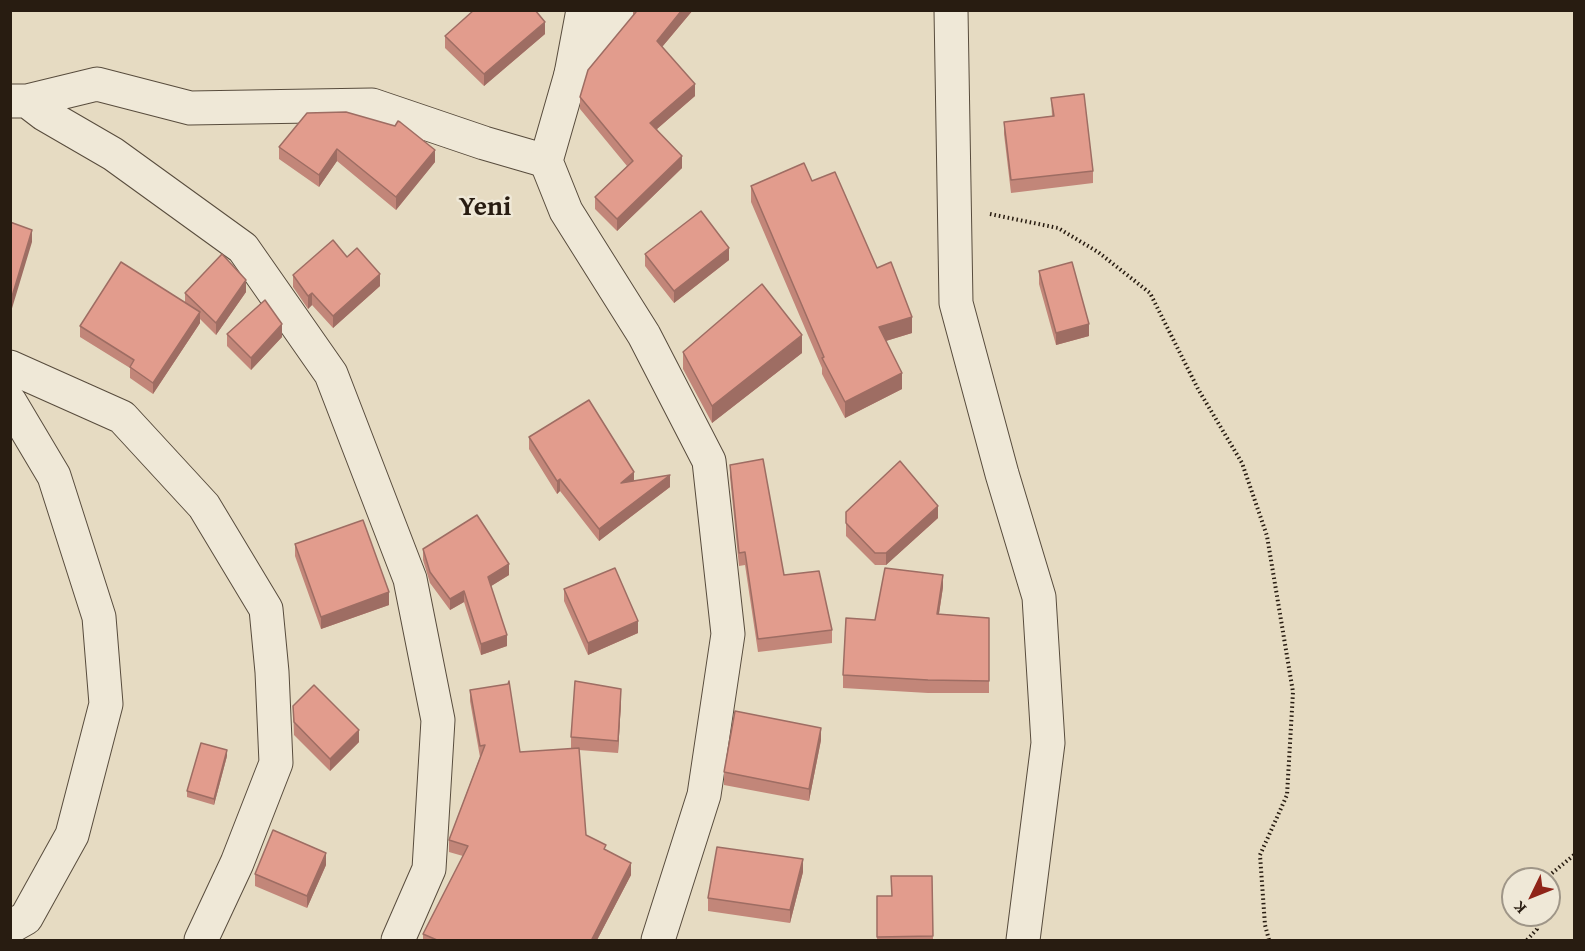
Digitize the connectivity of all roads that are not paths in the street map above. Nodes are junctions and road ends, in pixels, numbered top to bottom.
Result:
1 (583, 10) edge
2 (619, 10) edge
3 (951, 10) edge
4 (571, 74) junction
5 (19, 101) edge
6 (546, 161) junction
7 (10, 367) edge
8 (10, 402) edge
9 (10, 927) edge
10 (201, 940) edge
11 (398, 940) edge
12 (658, 940) edge
13 (1023, 940) edge

1 - 4 street
2 - 4 street
3 - 13 street
4 - 6 street
5 - 6 street
5 - 11 street
6 - 12 street
7 - 10 street
8 - 9 street

